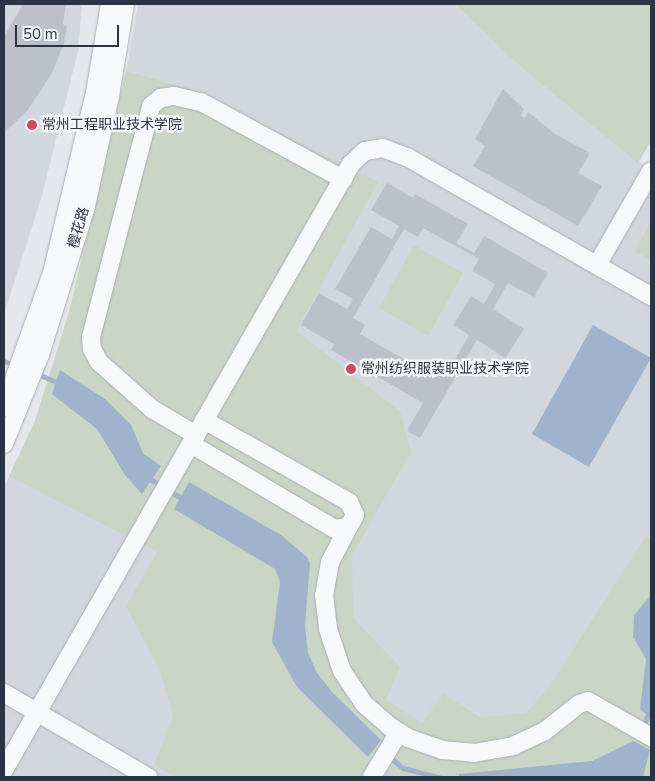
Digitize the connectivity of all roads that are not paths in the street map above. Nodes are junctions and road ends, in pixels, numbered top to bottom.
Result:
1 (110, 4) edge
2 (125, 4) edge
3 (651, 171) edge
4 (342, 179) junction
5 (597, 265) junction
6 (651, 296) edge
7 (33, 353) junction
8 (22, 383) junction
9 (4, 407) edge
10 (197, 433) junction
11 (4, 444) edge
12 (351, 521) junction
13 (4, 693) edge
14 (36, 712) junction
15 (651, 737) edge
16 (395, 739) junction
17 (4, 770) edge
18 (148, 777) edge
19 (372, 777) edge

1 - 7 street, 樱花路
2 - 7 street, 樱花路
3 - 5 street
4 - 5 street
4 - 10 street
4 - 10 street
5 - 6 street
7 - 8 street, 樱花路
8 - 9 street, 樱花路
8 - 11 street, 樱花路
10 - 12 street
10 - 12 street
10 - 14 street
12 - 16 street
13 - 14 street
14 - 17 street
14 - 18 street
15 - 16 street
16 - 19 street

